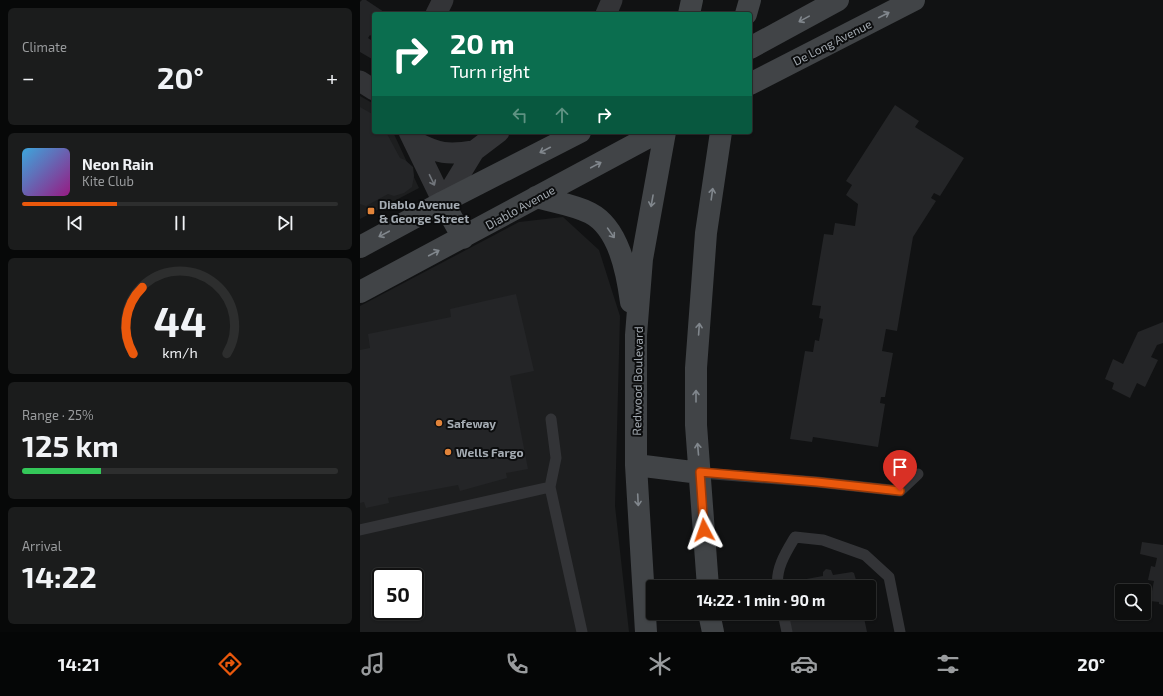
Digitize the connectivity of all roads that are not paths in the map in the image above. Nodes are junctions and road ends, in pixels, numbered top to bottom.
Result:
1 (442, 0) edge
2 (612, 0) edge
3 (692, 0) edge
4 (750, 0) edge
5 (838, 0) edge
6 (914, 0) edge
7 (437, 12) edge
8 (607, 12) edge
9 (689, 12) edge
10 (747, 12) edge
11 (752, 47) edge
12 (360, 81) edge
13 (752, 83) edge
14 (372, 89) edge
15 (496, 134) edge
16 (576, 134) edge
17 (654, 134) edge
18 (665, 134) edge
19 (721, 134) edge
20 (411, 137) edge
21 (474, 151) junction
22 (536, 197) junction
23 (443, 202) junction
24 (463, 238) junction
25 (360, 247) edge
26 (360, 292) edge
27 (636, 335) junction
28 (551, 418) dead end
29 (636, 465) junction
30 (700, 472) junction
31 (918, 474) dead end
32 (550, 487) junction
33 (360, 530) edge
34 (708, 580) edge
35 (777, 580) edge
36 (710, 620) edge
37 (784, 620) edge
38 (582, 632) edge
39 (646, 632) edge
40 (712, 632) edge
41 (787, 632) edge
42 (900, 632) edge

1 - 7 street
2 - 8 street
3 - 9 main road
4 - 10 main road
5 -> 11 main road
13 -> 6 main road, De Long Avenue
12 - 14 street
15 - 21 street
16 -> 23 main road
22 -> 17 main road, Diablo Avenue
18 -> 27 main road, Redwood Boulevard
30 -> 19 main road
20 - 21 street
20 -> 23 street
21 - 23 street
22 - 24 main road, Diablo Avenue
22 -> 27 main road
23 - 24 main road
23 -> 25 main road
26 -> 24 main road, Diablo Avenue
27 - 29 main road, Redwood Boulevard
28 - 32 lane
29 - 30 main road
29 -> 39 main road, Redwood Boulevard
30 - 31 lane
30 - 34 main road
32 - 33 lane
32 - 38 lane
35 - 42 lane
36 - 40 main road
37 - 41 lane

